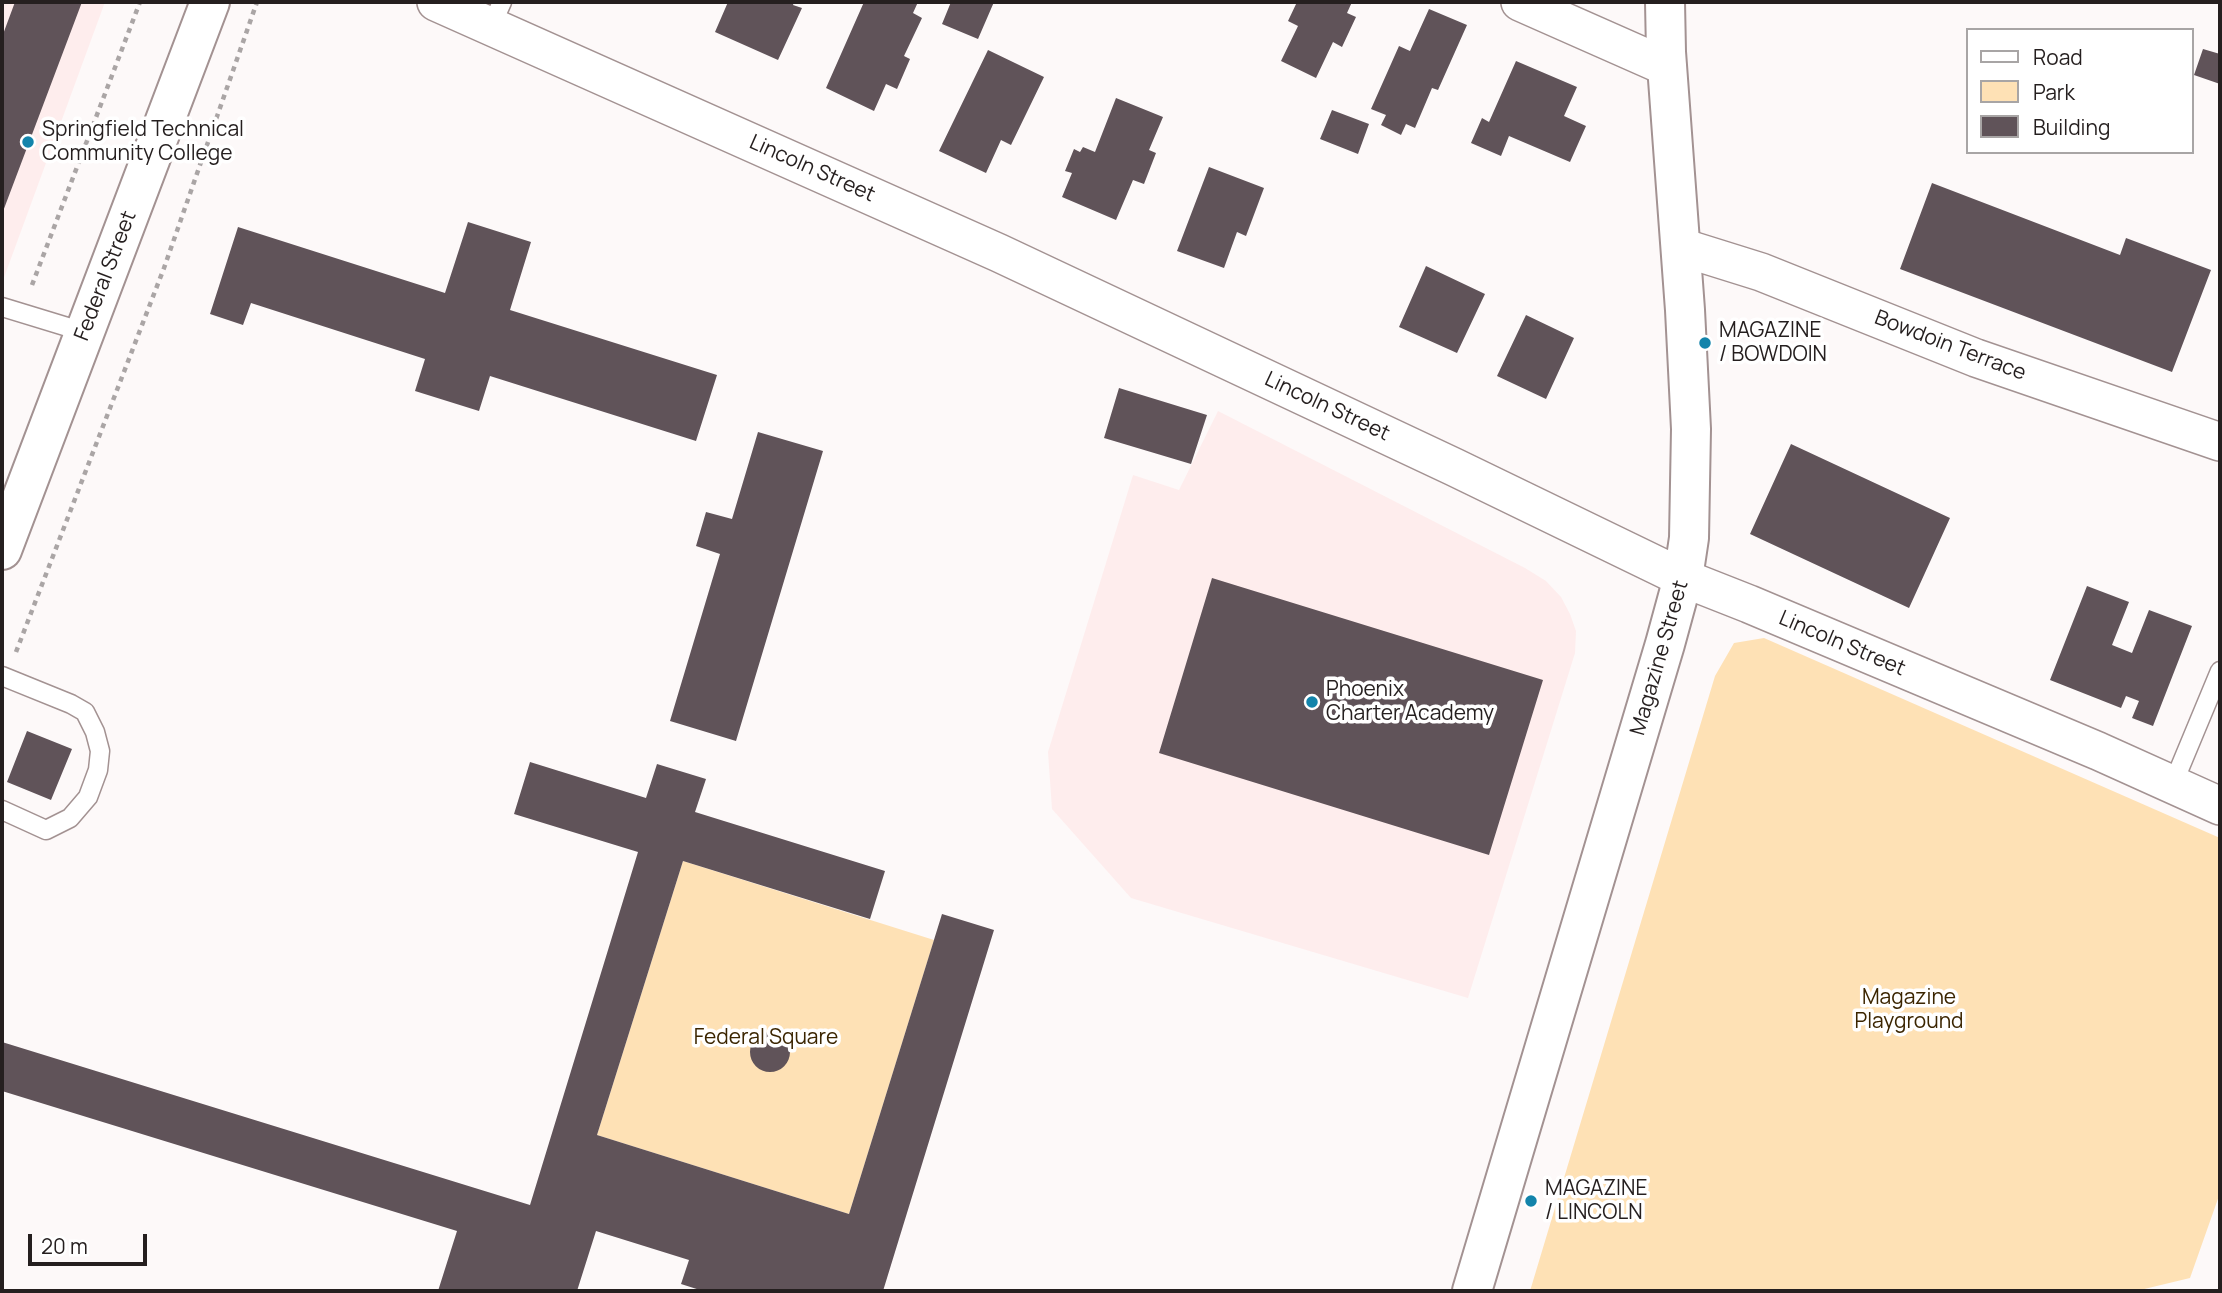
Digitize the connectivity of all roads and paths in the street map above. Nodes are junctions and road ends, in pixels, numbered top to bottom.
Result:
1 (141, 2) edge
2 (210, 2) edge
3 (257, 2) edge
4 (436, 2) edge
5 (1520, 2) edge
6 (1665, 2) edge
7 (497, 14) edge
8 (1667, 67) junction
9 (1681, 247) junction
10 (2, 307) edge
11 (23, 313) junction
12 (84, 332) junction
13 (2220, 442) edge
14 (2, 550) edge
15 (1683, 578) junction
16 (2220, 671) edge
17 (4, 677) edge
18 (2173, 784) junction
19 (2220, 806) edge
20 (2, 810) edge
21 (1472, 1291) edge

1 - 11 path
2 - 12 main road, Federal Street
3 - 17 path
4 - 7 street, Lincoln Street
5 - 8 street
6 - 8 main road, Magazine Street
7 - 15 street, Lincoln Street
8 - 9 main road, Magazine Street
9 - 13 street, Bowdoin Terrace
9 - 15 main road, Magazine Street
10 - 11 lane
11 - 12 lane
12 - 14 main road, Federal Street
15 - 18 street, Lincoln Street
15 - 21 main road, Magazine Street
16 - 18 lane
17 - 20 lane
18 - 19 street, Lincoln Street

